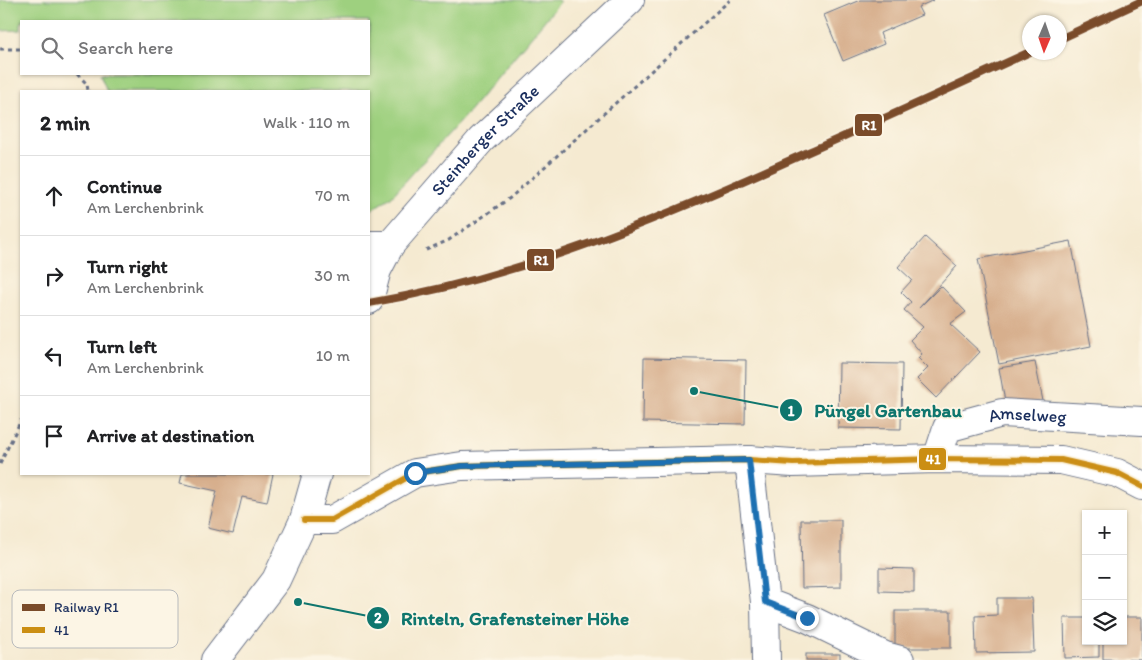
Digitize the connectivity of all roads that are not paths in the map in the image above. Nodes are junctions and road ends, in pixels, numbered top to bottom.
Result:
1 (630, 0) edge
2 (379, 245) edge
3 (370, 296) edge
4 (1142, 421) edge
5 (749, 460) junction
6 (938, 460) junction
7 (317, 475) edge
8 (1142, 486) edge
9 (304, 520) junction
10 (765, 602) junction
11 (215, 660) edge
12 (766, 660) edge
13 (900, 660) edge

1 - 2 street, Steinberger Straße
2 - 3 street, Steinberger Straße
4 - 6 street, Amselweg
5 - 6 street
5 - 9 street
5 - 10 street
6 - 8 street
7 - 9 street
9 - 11 street
10 - 12 street
10 - 13 street

